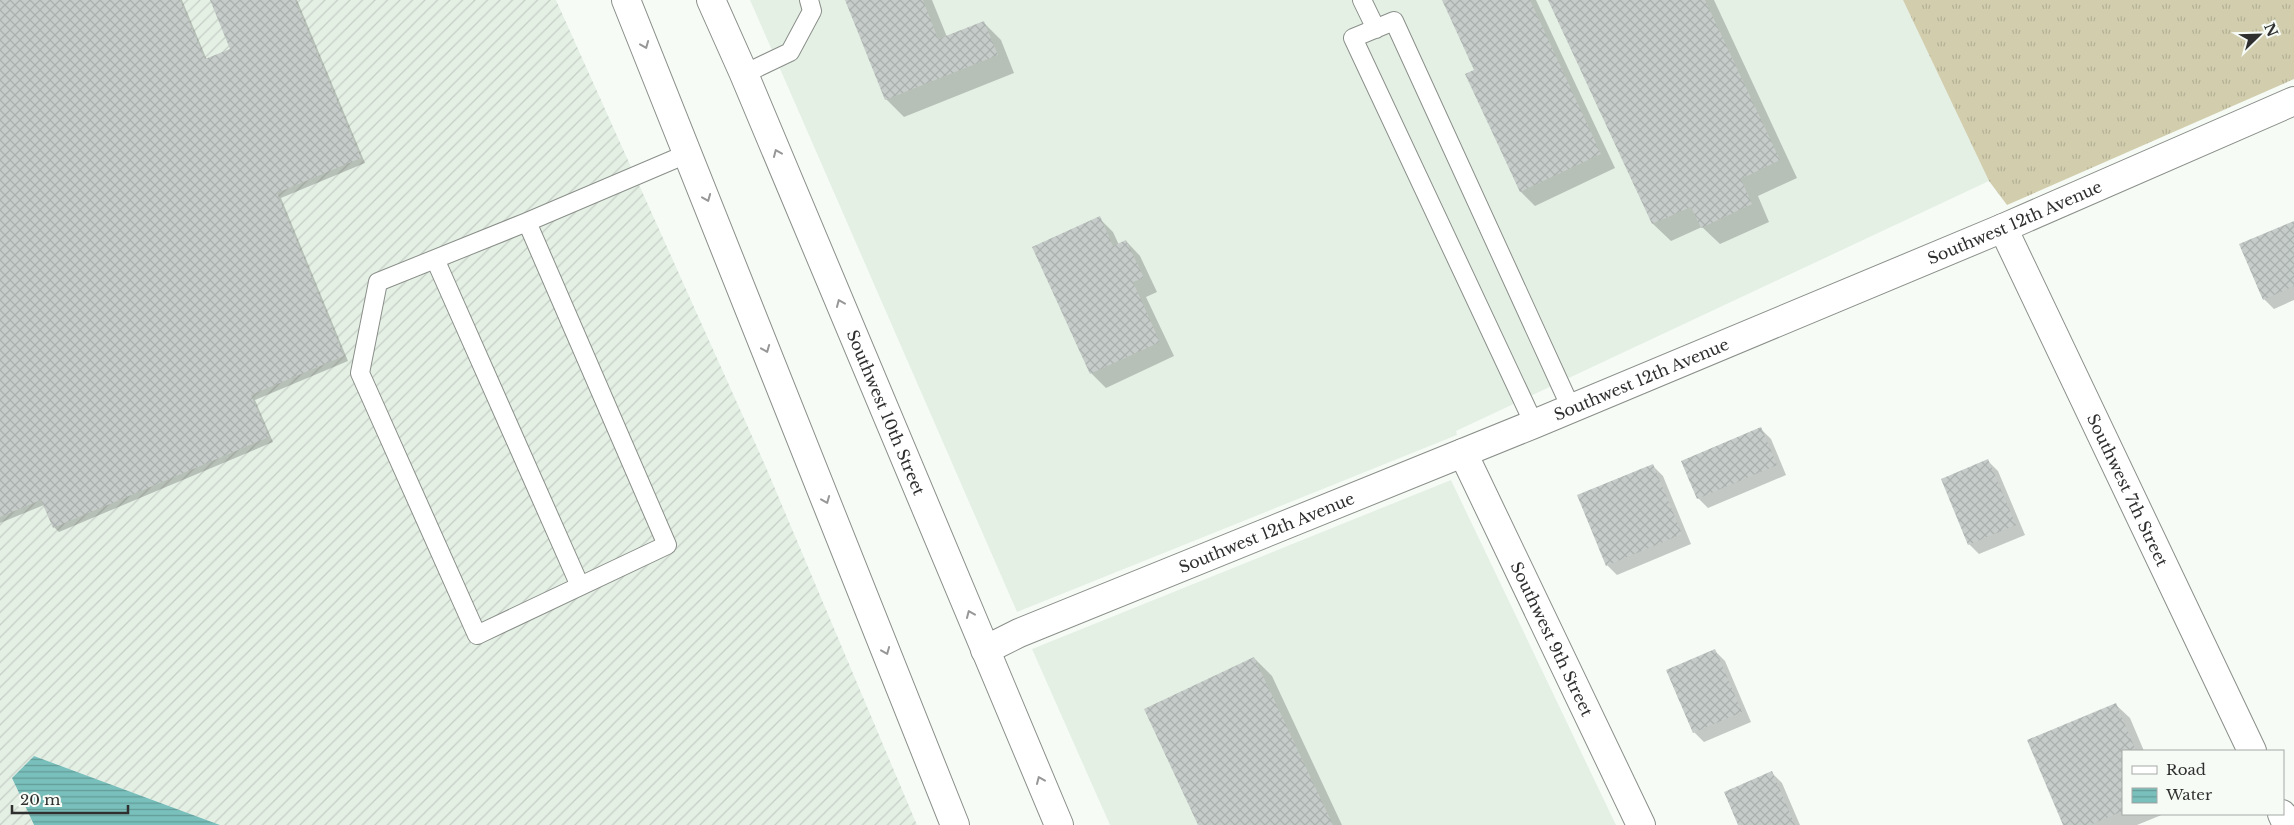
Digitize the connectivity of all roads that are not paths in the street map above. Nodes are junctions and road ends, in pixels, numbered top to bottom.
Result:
1 (626, 0) edge
2 (711, 0) edge
3 (809, 0) edge
4 (1362, 0) edge
5 (1376, 29) junction
6 (744, 74) junction
7 (2294, 101) edge
8 (688, 152) junction
9 (527, 222) junction
10 (2003, 228) junction
11 (435, 259) junction
12 (1570, 408) junction
13 (1534, 424) junction
14 (1463, 453) junction
15 (580, 586) junction
16 (985, 650) junction
17 (2252, 750) edge
18 (955, 825) edge
19 (1058, 825) edge
20 (1641, 825) edge

1 -> 8 street
2 - 6 street, Southwest 10th Street
3 - 6 lane
4 - 5 lane
5 - 12 lane
5 - 13 lane
16 -> 6 street, Southwest 10th Street
7 - 10 street, Southwest 12th Avenue
8 - 9 lane
8 -> 18 street
9 - 11 lane
9 - 15 lane
10 - 12 street, Southwest 12th Avenue
10 - 17 street, Southwest 7th Street
11 - 15 lane
11 - 15 lane
12 - 13 street, Southwest 12th Avenue
13 - 14 street, Southwest 12th Avenue
14 - 16 street, Southwest 12th Avenue
14 - 20 street, Southwest 9th Street
19 -> 16 street, Southwest 10th Street

